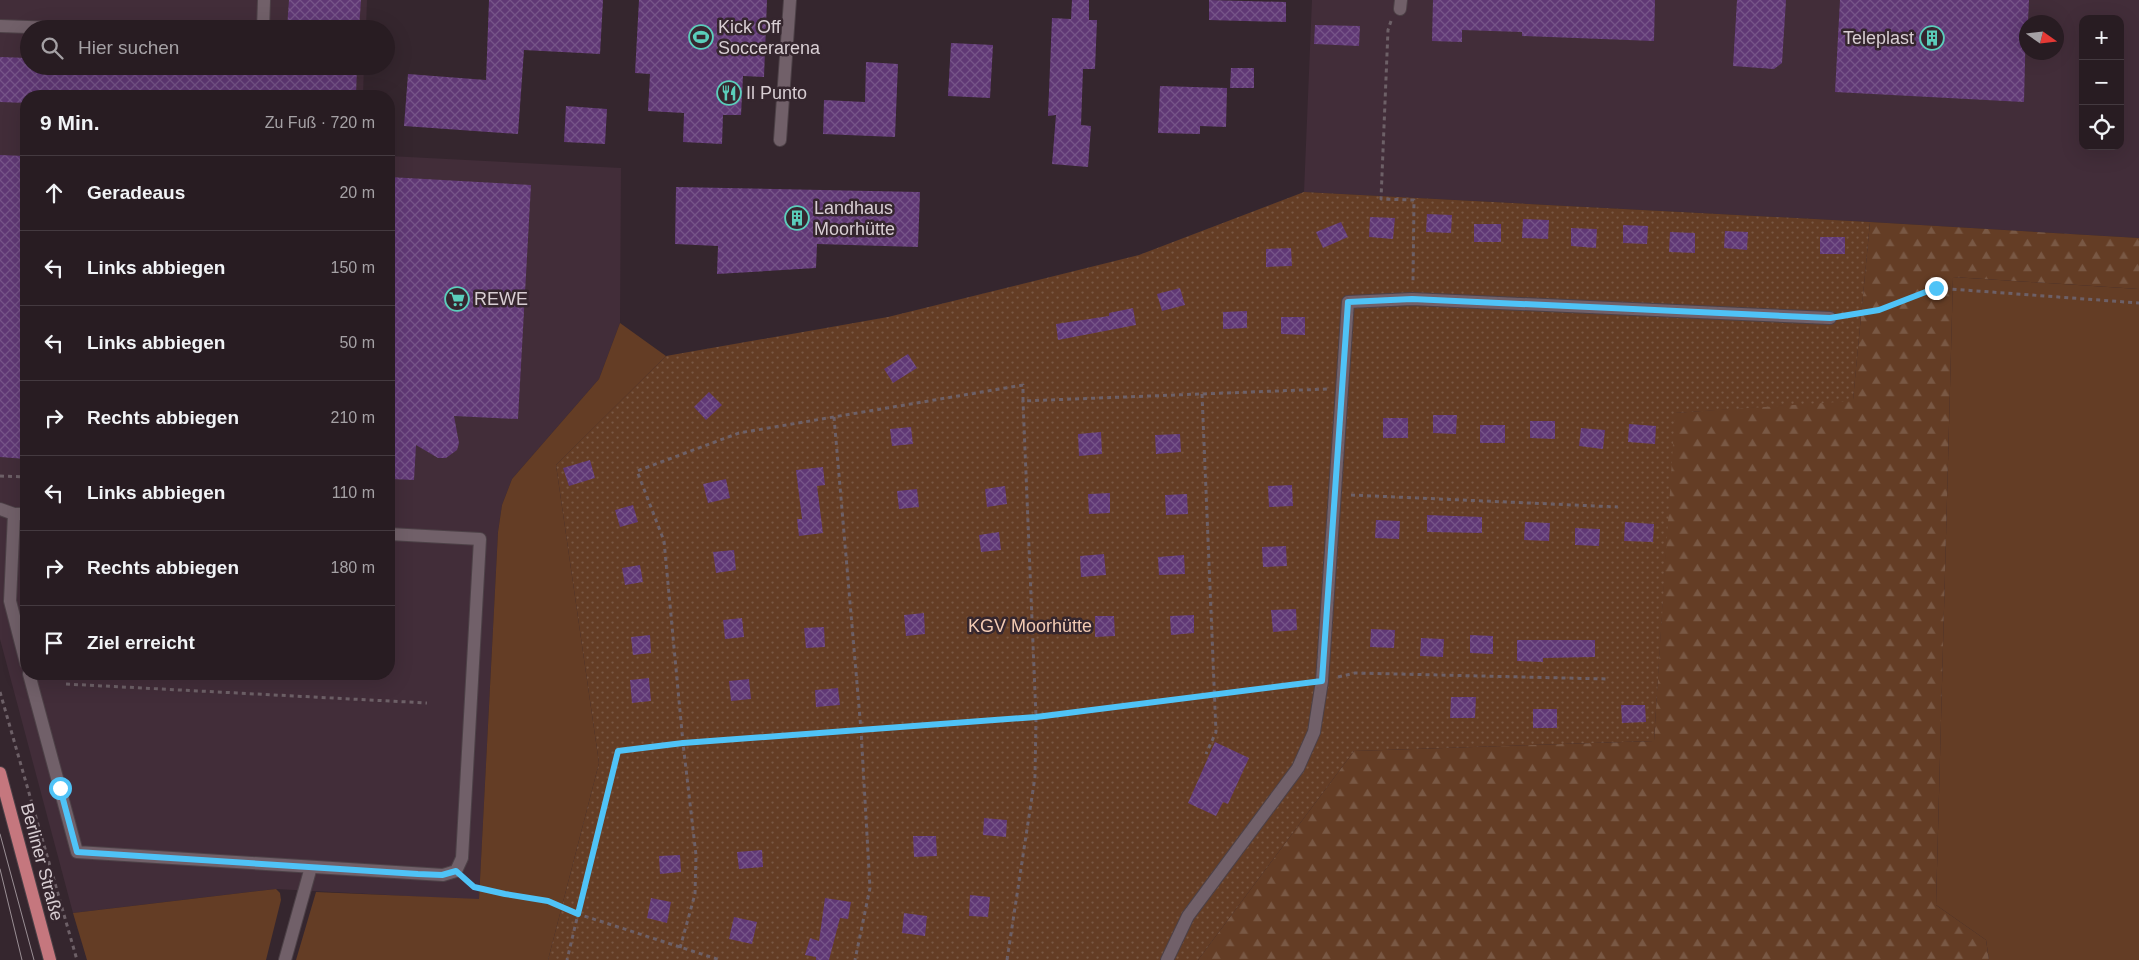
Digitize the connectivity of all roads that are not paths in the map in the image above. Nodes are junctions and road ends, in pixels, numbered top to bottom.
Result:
1 (264, 0) edge
2 (790, 0) edge
3 (263, 20) edge
4 (0, 26) edge
5 (20, 27) edge
6 (780, 140) dead end
7 (1830, 318) road end
8 (0, 509) edge
9 (20, 514) edge
10 (395, 534) edge
11 (20, 640) edge
12 (31, 680) edge
13 (0, 773) edge
14 (311, 867) junction
15 (50, 960) edge
16 (284, 960) edge
17 (1167, 960) edge

1 - 3 lane
2 - 6 lane
4 - 5 lane
7 - 17 lane
8 - 9 lane
9 - 11 lane
10 - 14 lane
12 - 14 lane
13 - 15 main road, Berliner Straße
14 - 16 lane

